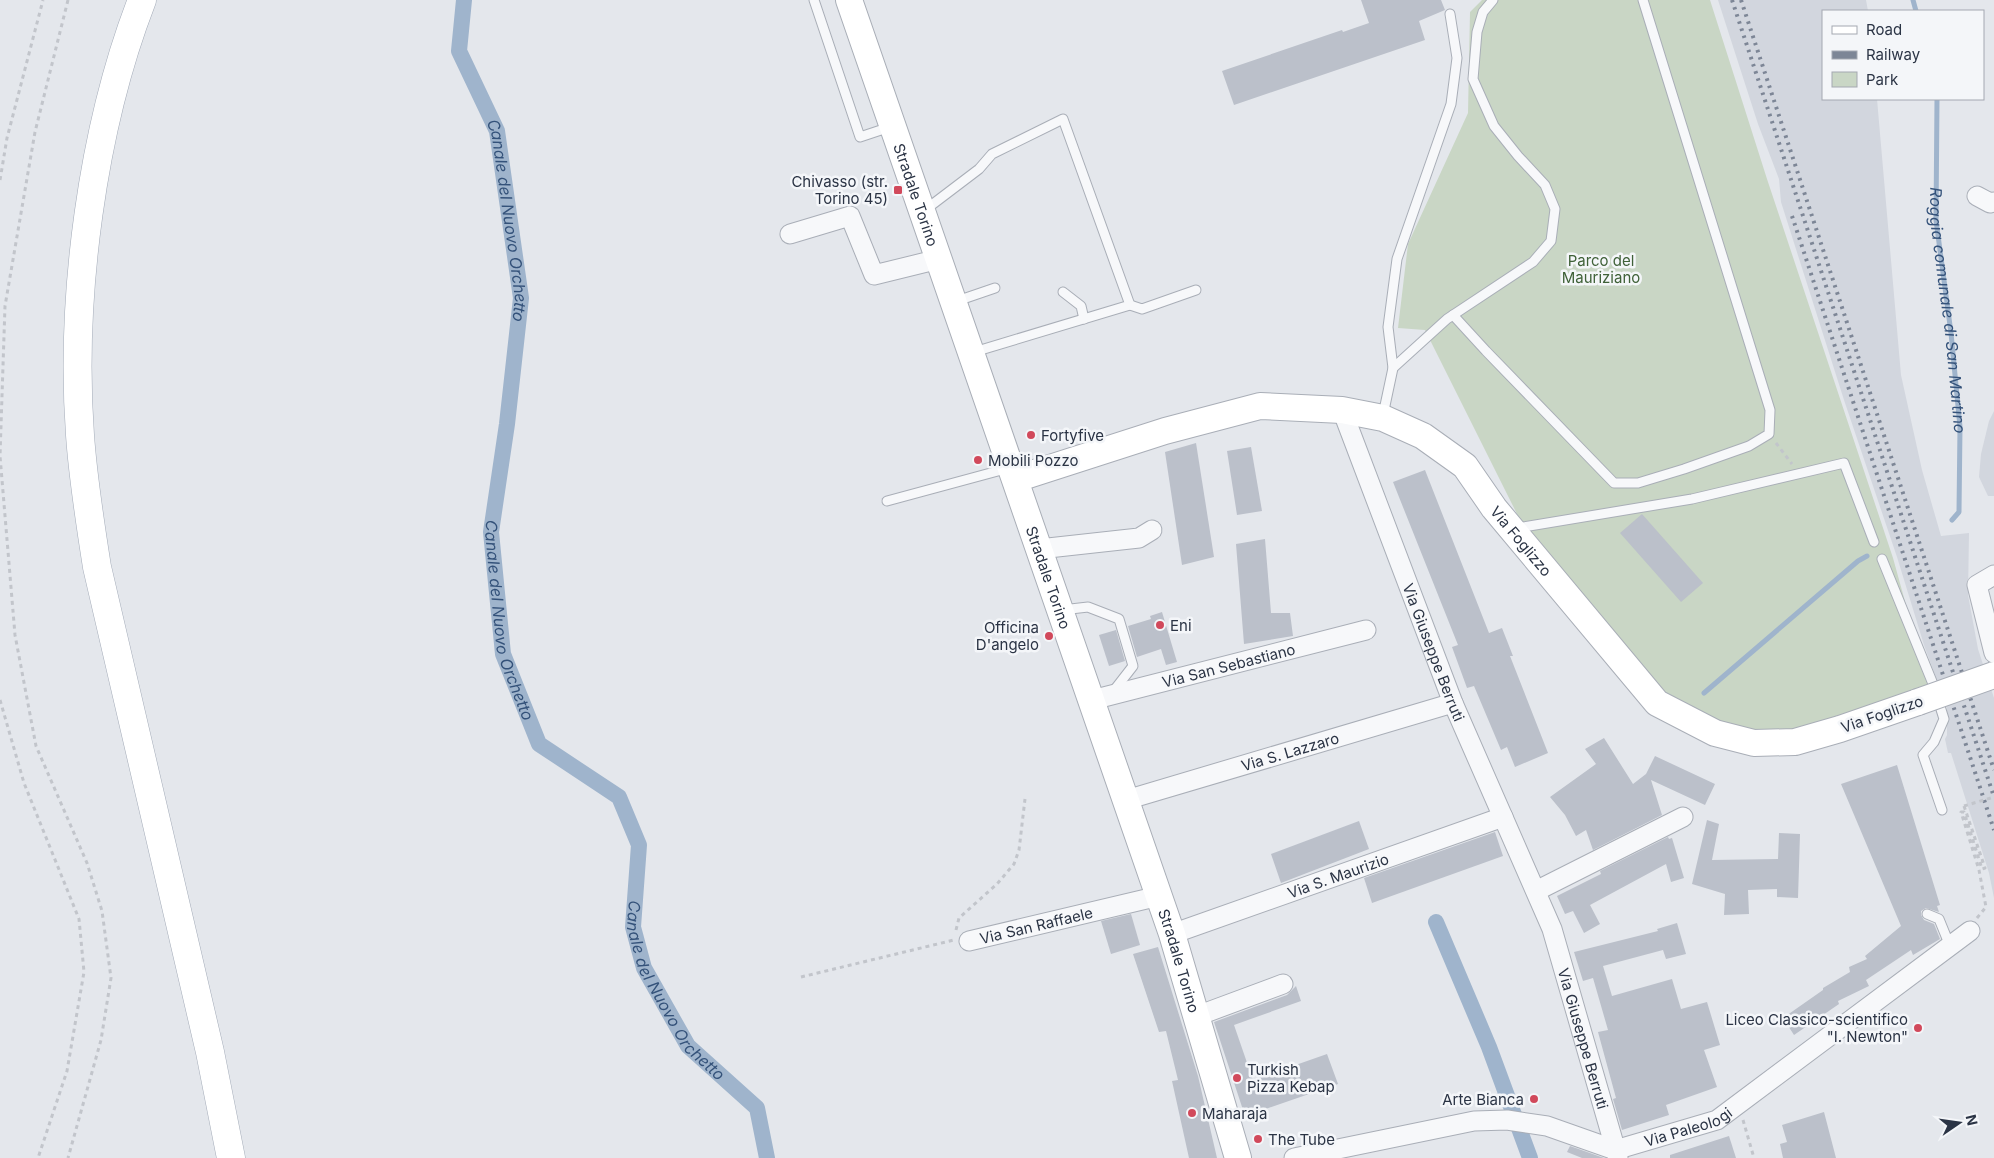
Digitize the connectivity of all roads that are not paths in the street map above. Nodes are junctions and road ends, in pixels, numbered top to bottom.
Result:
1 (142, 0) edge
2 (814, 0) edge
3 (849, 0) edge
4 (1493, 0) edge
5 (1644, 0) edge
6 (1450, 14) dead end
7 (893, 126) junction
8 (923, 211) junction
9 (790, 234) dead end
10 (939, 259) junction
11 (995, 288) dead end
12 (1196, 290) dead end
13 (1063, 292) dead end
14 (954, 302) junction
15 (1130, 305) junction
16 (1453, 315) junction
17 (1084, 319) junction
18 (972, 353) junction
19 (1393, 368) junction
20 (1342, 410) junction
21 (1383, 418) junction
22 (1014, 473) junction
23 (887, 501) dead end
24 (1512, 529) junction
25 (1152, 530) dead end
26 (1874, 542) dead end
27 (1040, 549) junction
28 (1882, 559) dead end
29 (1994, 575) edge
30 (1061, 610) junction
31 (1366, 630) dead end
32 (1994, 653) edge
33 (1994, 675) edge
34 (1101, 698) junction
35 (1453, 703) junction
36 (1126, 800) junction
37 (1942, 810) dead end
38 (1503, 817) junction
39 (1683, 817) dead end
40 (1536, 891) junction
41 (1159, 896) junction
42 (1927, 914) dead end
43 (1970, 931) road end
44 (1172, 934) junction
45 (963, 940) road end
46 (1950, 946) junction
47 (1284, 984) dead end
48 (1197, 1016) junction
49 (227, 1151) edge
50 (1616, 1154) edge
51 (1238, 1158) edge
52 (1294, 1158) edge

1 - 49 main road
2 - 7 lane
3 - 7 main road, Stradale Torino
4 - 16 lane
5 - 16 lane
6 - 19 lane
7 - 8 main road, Stradale Torino
8 - 10 main road, Stradale Torino
8 - 15 lane
9 - 10 street
10 - 14 main road, Stradale Torino
11 - 14 lane
12 - 15 lane
13 - 17 lane
14 - 18 main road, Stradale Torino
15 - 17 lane
16 - 19 lane
17 - 18 lane
18 - 22 main road, Stradale Torino
19 - 21 lane
20 - 21 main road, Via Foglizzo
20 - 22 main road, Via Foglizzo
20 - 35 street, Via Giuseppe Berruti
21 - 24 main road, Via Foglizzo
22 - 23 lane
22 - 27 main road, Stradale Torino
24 - 26 lane
24 - 33 main road, Via Foglizzo, bridge
25 - 27 street
27 - 30 main road, Stradale Torino
28 - 37 lane
29 - 32 street
30 - 34 main road, Stradale Torino
30 - 34 lane
31 - 34 street, Via San Sebastiano
34 - 36 main road, Stradale Torino
35 - 36 street, Via S. Lazzaro
35 - 38 street, Via Giuseppe Berruti
36 - 41 main road, Stradale Torino
38 - 40 street, Via Giuseppe Berruti
38 - 44 street, Via S. Maurizio
39 - 40 street
40 - 50 street, Via Giuseppe Berruti
41 - 44 main road, Stradale Torino
41 - 45 street, Via San Raffaele
42 - 46 lane
43 - 46 street, Via Paleologi
44 - 48 main road, Stradale Torino
46 - 50 street, Via Paleologi
47 - 48 street
48 - 51 main road, Stradale Torino
50 - 52 street

